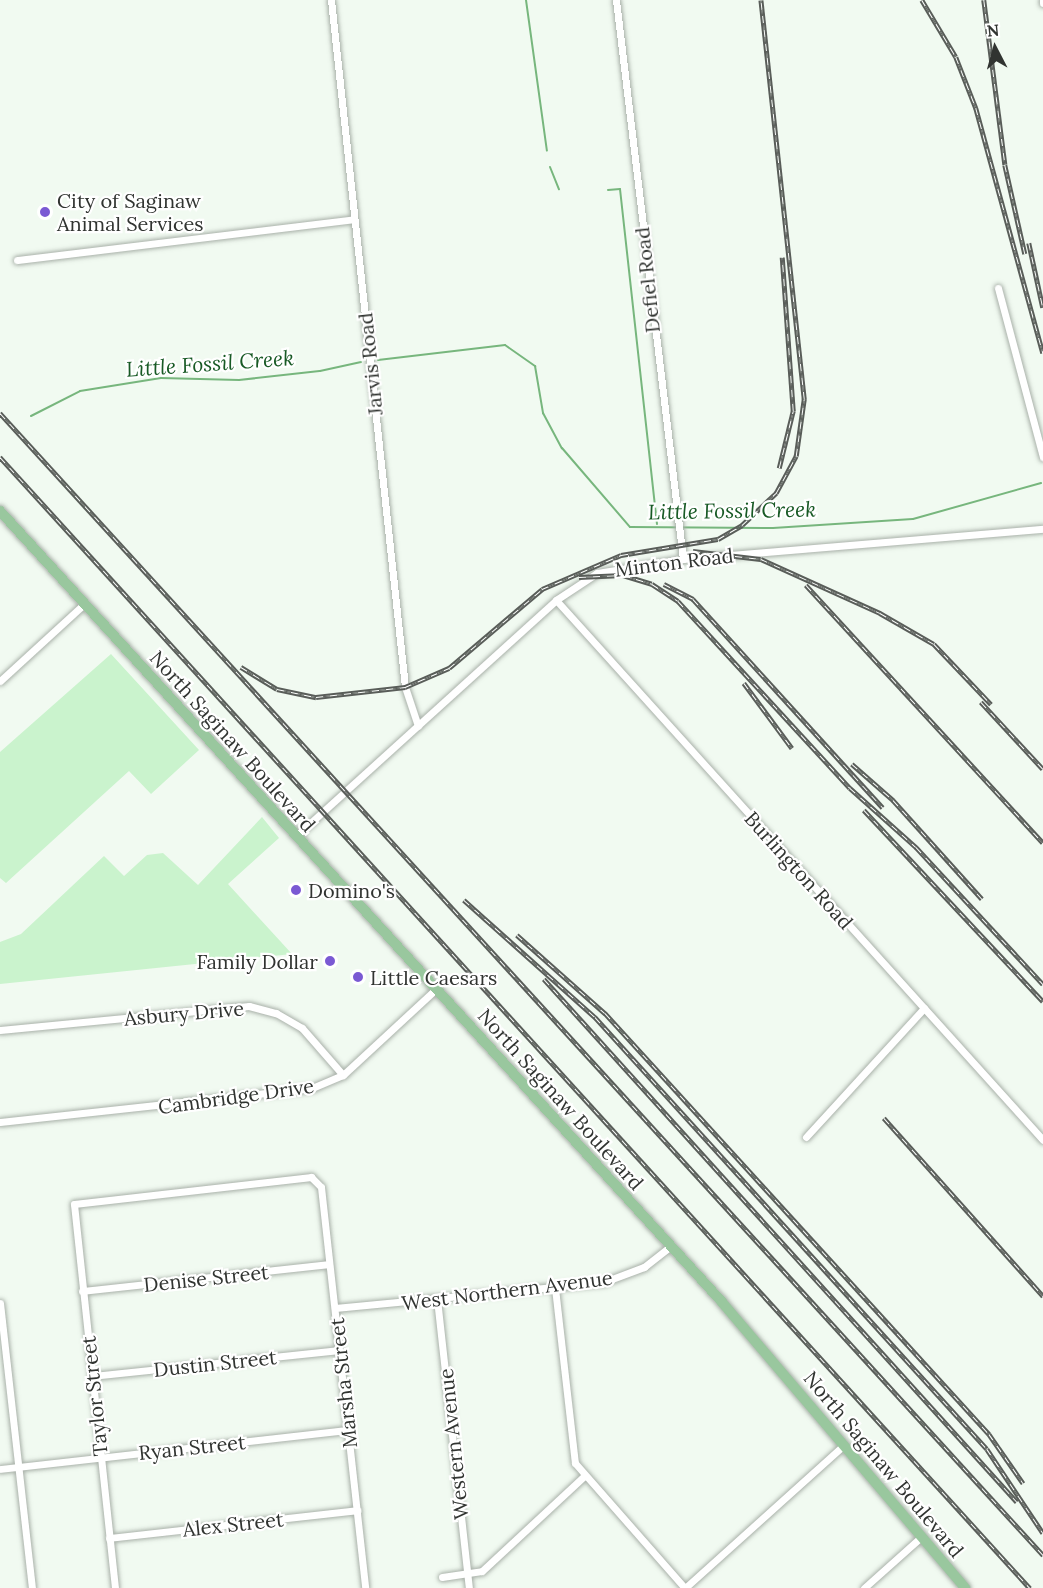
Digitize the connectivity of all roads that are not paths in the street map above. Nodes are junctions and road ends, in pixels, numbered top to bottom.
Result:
1 (331, 0) edge
2 (616, 0) edge
3 (354, 219) junction
4 (17, 260) dead end
5 (998, 288) dead end
6 (1043, 457) edge
7 (0, 511) edge
8 (1043, 529) edge
9 (683, 559) junction
10 (556, 600) junction
11 (84, 604) junction
12 (0, 681) edge
13 (418, 726) junction
14 (296, 836) junction
15 (436, 989) junction
16 (924, 1008) junction
17 (0, 1030) edge
18 (343, 1075) junction
19 (0, 1122) edge
20 (806, 1137) dead end
21 (1043, 1140) edge
22 (318, 1179) joint
23 (671, 1246) junction
24 (329, 1264) junction
25 (555, 1288) junction
26 (82, 1291) junction
27 (437, 1299) junction
28 (0, 1303) edge
29 (335, 1308) junction
30 (339, 1350) junction
31 (92, 1376) junction
32 (348, 1430) junction
33 (844, 1445) junction
34 (100, 1457) junction
35 (19, 1467) junction
36 (0, 1469) edge
37 (583, 1477) junction
38 (357, 1510) junction
39 (921, 1537) junction
40 (110, 1538) junction
41 (467, 1574) junction
42 (442, 1577) dead end
43 (32, 1588) edge
44 (115, 1588) edge
45 (366, 1588) edge
46 (469, 1588) edge
47 (685, 1588) edge
48 (864, 1588) edge
49 (965, 1588) edge

1 - 3 street, Jarvis Road
2 - 9 street, Defiel Road
3 - 4 street
3 - 13 street, Jarvis Road
5 - 6 street
7 - 11 main road, North Saginaw Boulevard
8 - 9 street, Minton Road
9 - 10 street, Minton Road
10 - 13 street, Minton Road
10 - 16 street, Burlington Road
11 - 12 street
11 - 14 main road, North Saginaw Boulevard
13 - 14 street, Minton Road
14 - 15 main road, North Saginaw Boulevard
15 - 18 street, Cambridge Drive
15 - 23 main road, North Saginaw Boulevard
16 - 20 street
16 - 21 street, Burlington Road
17 - 18 street, Asbury Drive
18 - 19 street, Cambridge Drive
22 - 24 street, Marsha Street
22 - 26 street, Taylor Street
23 - 25 street, West Northern Avenue
23 - 33 main road, North Saginaw Boulevard
24 - 26 street, Denise Street
24 - 29 street, Marsha Street
25 - 27 street, West Northern Avenue
25 - 37 street
26 - 31 street, Taylor Street
27 - 29 street, West Northern Avenue
27 - 41 street, Western Avenue
28 - 35 street
29 - 30 street, Marsha Street
30 - 31 street, Dustin Street
30 - 32 street, Marsha Street
31 - 34 street, Taylor Street
32 - 34 street, Ryan Street
32 - 38 street, Marsha Street
33 - 39 main road, North Saginaw Boulevard
33 - 47 street
34 - 35 street, Ryan Street
34 - 40 street, Taylor Street
35 - 36 street, Ryan Street
35 - 43 street
37 - 41 street
37 - 47 street
38 - 40 street, Alex Street
38 - 45 street, Marsha Street
39 - 48 street
39 - 49 main road, North Saginaw Boulevard
40 - 44 street, Taylor Street
41 - 42 street
41 - 46 street, Western Avenue

